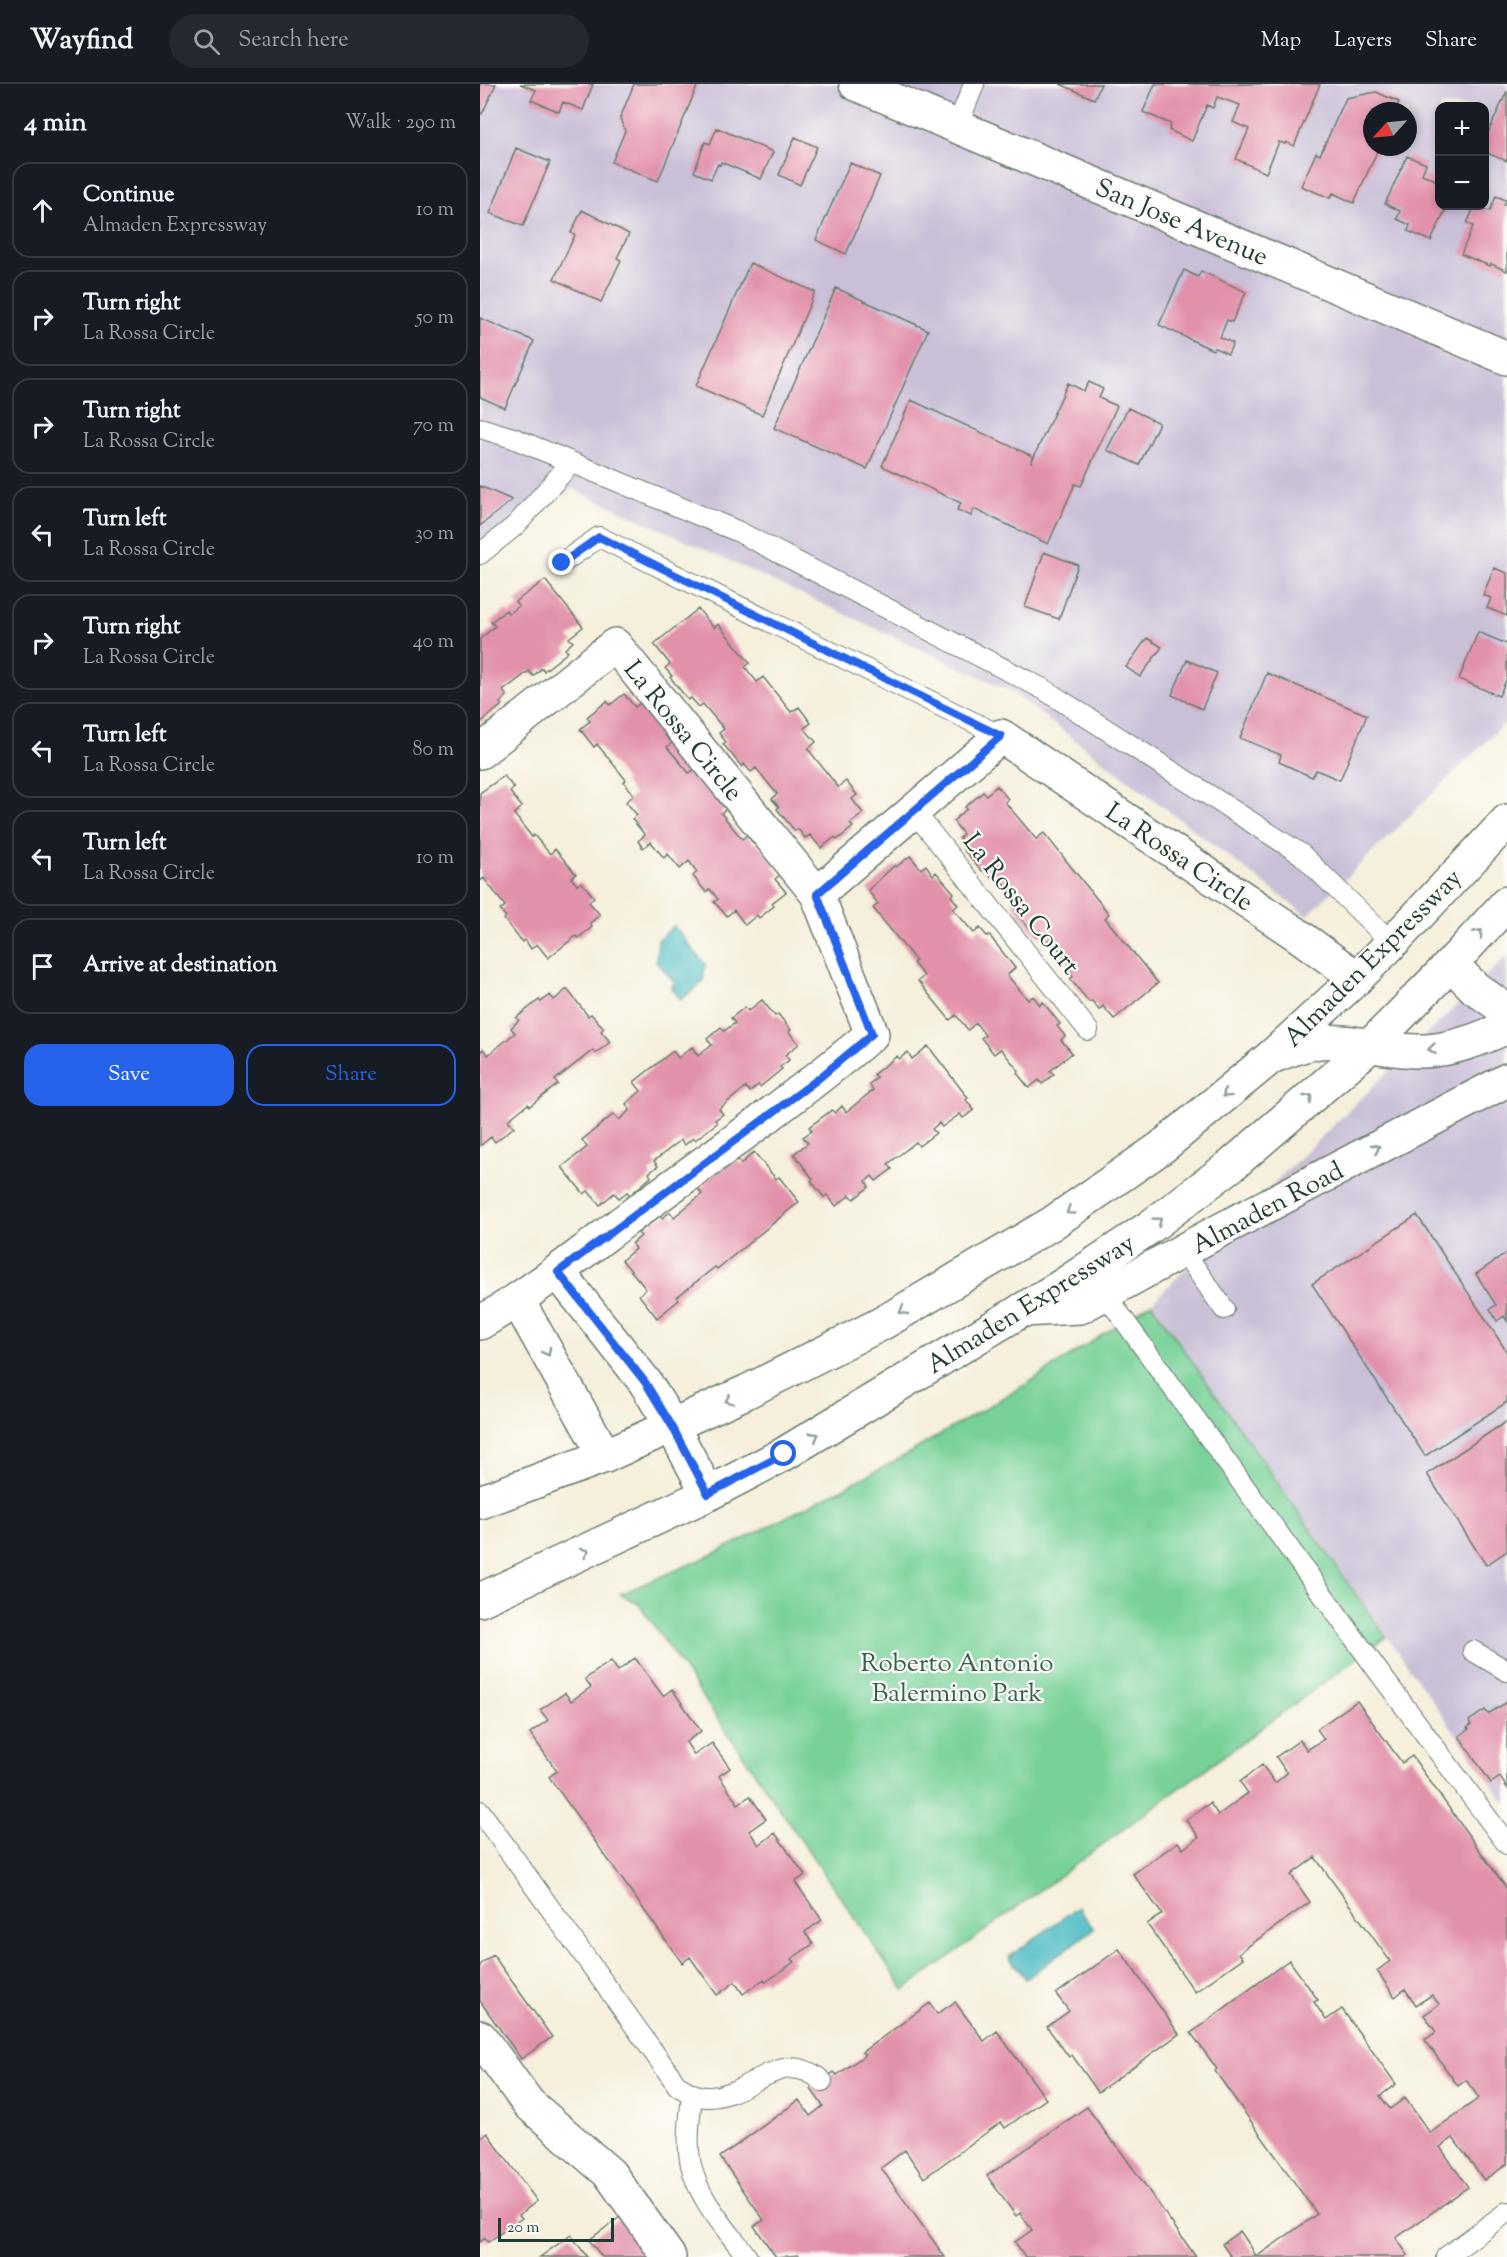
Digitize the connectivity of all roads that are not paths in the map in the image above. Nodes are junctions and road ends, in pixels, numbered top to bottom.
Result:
1 (856, 84) edge
2 (975, 84) edge
3 (957, 127) junction
4 (1507, 358) edge
5 (480, 428) edge
6 (571, 463) junction
7 (480, 554) edge
8 (562, 563) dead end
9 (1001, 736) junction
10 (480, 752) edge
11 (914, 810) junction
12 (1507, 821) edge
13 (817, 894) junction
14 (1507, 903) edge
15 (1392, 943) junction
16 (1451, 964) junction
17 (1357, 978) junction
18 (1507, 1011) edge
19 (1507, 1027) edge
20 (1088, 1030) dead end
21 (1370, 1046) junction
22 (1271, 1057) junction
23 (1507, 1080) edge
24 (1184, 1252) junction
25 (558, 1272) junction
26 (1105, 1294) junction
27 (518, 1301) junction
28 (1224, 1309) dead end
29 (1022, 1310) junction
30 (480, 1323) edge
31 (672, 1426) junction
32 (605, 1456) junction
33 (708, 1494) junction
34 (480, 1502) edge
35 (480, 1600) edge
36 (1473, 1651) dead end
37 (1507, 1671) edge
38 (480, 1811) edge
39 (1507, 1844) edge
40 (480, 2037) edge
41 (822, 2081) dead end
42 (692, 2094) junction
43 (1507, 2212) edge
44 (669, 2257) edge
45 (747, 2257) edge
46 (1446, 2257) edge

1 - 3 street, San Jose Avenue
2 - 3 lane
3 - 4 street, San Jose Avenue
5 - 6 lane
6 - 7 lane
6 - 15 lane
8 - 9 lane, La Rossa Circle
9 - 11 street
9 - 17 street, La Rossa Circle
10 - 13 street, La Rossa Circle
11 - 13 street
11 - 20 lane, La Rossa Court
12 - 15 street, Almaden Expressway
13 - 25 street, La Rossa Circle
16 -> 14 street, Almaden Expressway
15 - 17 street, Almaden Expressway
16 - 18 street
16 - 21 street, Almaden Expressway
17 - 22 street, Almaden Expressway
19 -> 21 street
21 - 22 street
29 -> 21 street, Almaden Expressway
22 -> 31 street, Almaden Expressway
24 -> 23 street, Almaden Road
24 - 26 street, Almaden Road
24 - 28 lane
25 - 27 street, La Rossa Circle
25 - 31 street
26 - 29 street, Almaden Road
26 - 39 lane
27 - 30 street, La Rossa Circle
27 -> 32 street
33 -> 29 street, Almaden Expressway
31 - 32 street, Almaden Expressway
31 - 33 street
32 - 34 street, Almaden Expressway
35 -> 33 street, Almaden Expressway
36 - 37 lane
38 - 42 lane
40 - 44 street
41 - 42 lane
42 - 45 lane
43 - 46 lane

